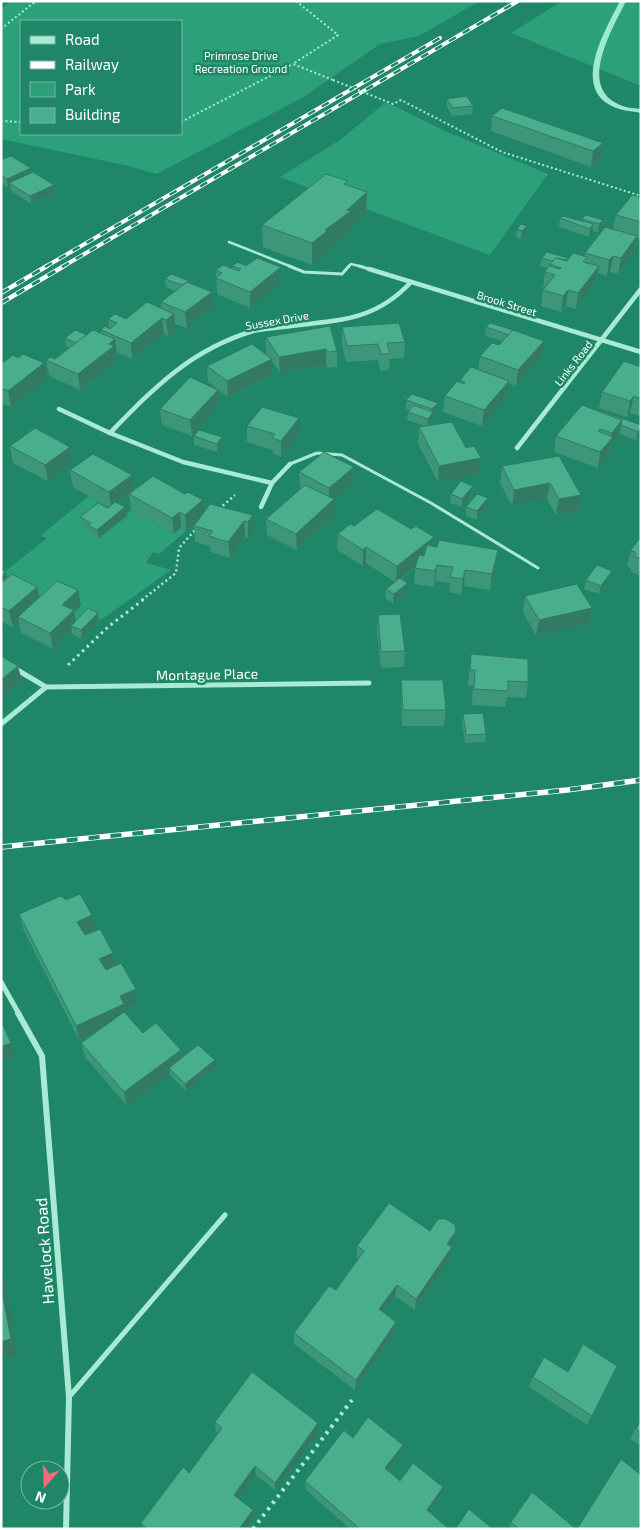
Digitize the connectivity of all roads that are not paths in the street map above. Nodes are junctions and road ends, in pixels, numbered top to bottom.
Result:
1 (229, 242) dead end
2 (369, 269) joint
3 (411, 282) junction
4 (641, 289) edge
5 (601, 341) junction
6 (641, 352) edge
7 (60, 409) dead end
8 (110, 433) junction
9 (518, 448) dead end
10 (290, 464) joint
11 (272, 483) junction
12 (261, 507) dead end
13 (538, 568) dead end
14 (9, 665) edge
15 (368, 683) dead end
16 (46, 687) junction
17 (1, 724) edge
18 (1, 982) edge
19 (225, 1215) dead end
20 (69, 1397) junction
21 (66, 1529) edge

1 - 2 lane
2 - 3 street, Brook Street
3 - 5 street, Brook Street
3 - 8 street, Sussex Drive
4 - 5 street, Links Road
5 - 6 street, Brook Street
5 - 9 street, Links Road
7 - 8 street
8 - 11 street
10 - 11 street
10 - 13 lane
11 - 12 street
14 - 16 street
15 - 16 street, Montague Place
16 - 17 street
18 - 20 street, Havelock Road
19 - 20 lane
20 - 21 street, Havelock Road

